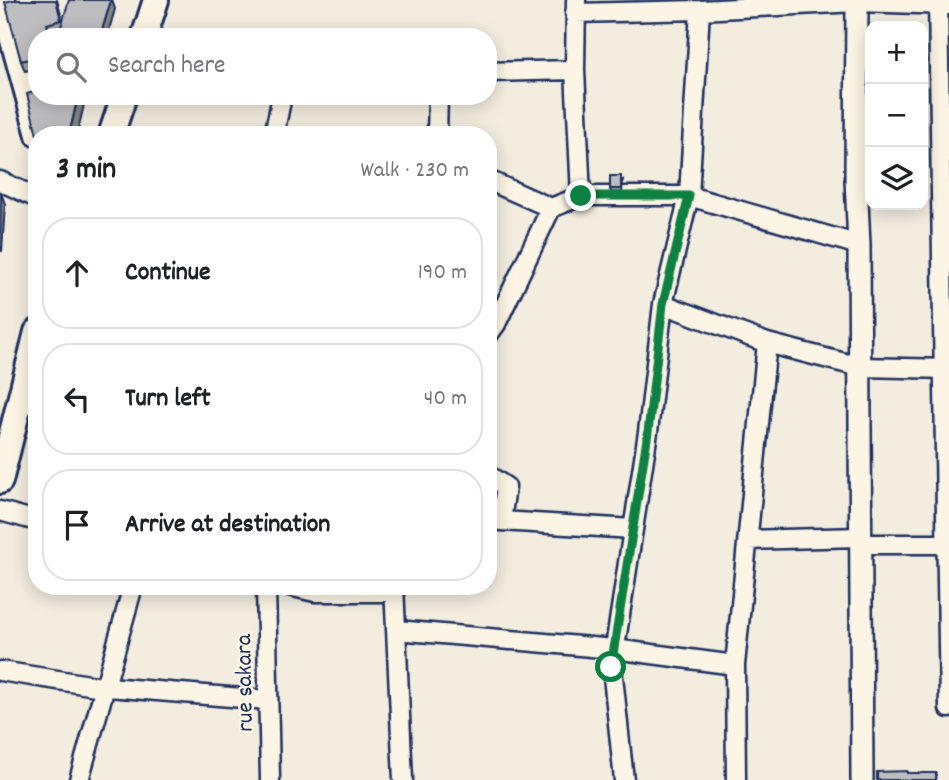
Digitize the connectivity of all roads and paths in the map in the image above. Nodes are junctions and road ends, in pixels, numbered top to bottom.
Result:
1 (2, 0) edge
2 (156, 0) edge
3 (857, 1) edge
4 (941, 3) edge
5 (575, 6) edge
6 (700, 10) junction
7 (147, 28) edge
8 (575, 70) junction
9 (497, 72) edge
10 (28, 95) edge
11 (31, 105) edge
12 (121, 105) edge
13 (280, 105) edge
14 (438, 105) edge
15 (37, 126) edge
16 (114, 126) edge
17 (277, 126) edge
18 (437, 126) edge
19 (863, 179) edge
20 (938, 179) edge
21 (0, 181) edge
22 (497, 184) edge
23 (28, 194) edge
24 (581, 196) junction
25 (689, 196) junction
26 (551, 208) junction
27 (859, 245) junction
28 (663, 304) junction
29 (497, 315) edge
30 (767, 343) junction
31 (860, 367) junction
32 (946, 369) edge
33 (28, 374) edge
34 (28, 378) edge
35 (26, 383) junction
36 (0, 481) edge
37 (497, 481) edge
38 (0, 511) edge
39 (28, 519) edge
40 (633, 529) junction
41 (748, 540) junction
42 (861, 541) junction
43 (948, 544) edge
44 (130, 595) edge
45 (266, 595) edge
46 (394, 595) edge
47 (396, 629) junction
48 (614, 649) junction
49 (735, 665) junction
50 (0, 671) edge
51 (105, 686) junction
52 (267, 700) junction
53 (949, 708) edge
54 (79, 780) edge
55 (270, 780) edge
56 (403, 780) edge
57 (624, 780) edge
58 (736, 780) edge
59 (862, 780) edge

1 - 10 main road
2 - 7 main road
3 - 4 street
3 - 6 street
3 - 19 street
4 - 20 street
5 - 6 street
5 - 8 street
6 - 25 street
8 - 9 street
8 - 24 street
11 - 15 main road
12 - 16 main road
13 - 17 street
14 - 18 street
19 - 27 street
20 - 32 street
21 - 23 street
22 - 26 street
24 - 25 street
24 - 26 street
25 - 27 street
25 - 28 street
26 - 29 street
27 - 31 street
28 - 30 street
28 - 40 street
30 - 31 street
30 - 41 street
31 - 32 street
31 - 42 street
32 - 43 street
33 - 35 main road
34 - 35 main road
35 - 36 main road
37 - 40 street
38 - 39 street
40 - 48 street
41 - 42 street
41 - 49 street
42 - 43 street
42 - 59 street
43 - 53 street
44 - 51 street
45 - 52 street, rue sakara
46 - 47 street
47 - 48 street
47 - 56 street
48 - 49 street
48 - 57 street
49 - 58 street
50 - 51 street
51 - 52 street
51 - 54 street
52 - 55 street, rue sakara

